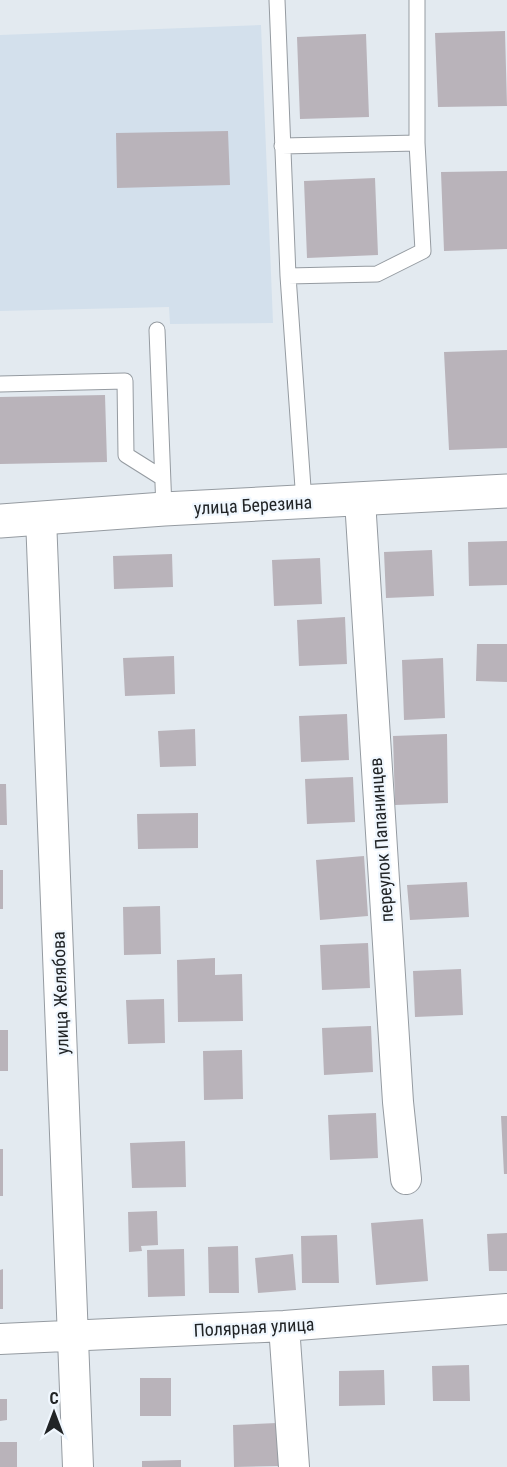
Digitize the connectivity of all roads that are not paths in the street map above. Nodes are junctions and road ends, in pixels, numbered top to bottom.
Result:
1 (277, 0) edge
2 (417, 0) edge
3 (417, 142) junction
4 (282, 146) junction
5 (288, 276) junction
6 (157, 330) dead end
7 (0, 384) edge
8 (161, 477) junction
9 (507, 491) edge
10 (360, 500) junction
11 (304, 502) junction
12 (164, 509) junction
13 (41, 519) junction
14 (0, 521) edge
15 (406, 1179) dead end
16 (507, 1309) edge
17 (284, 1326) junction
18 (73, 1336) junction
19 (0, 1339) edge
20 (78, 1467) edge
21 (294, 1467) edge

1 - 4 lane
2 - 3 lane
3 - 4 lane
3 - 5 lane
4 - 5 lane
5 - 11 lane
6 - 8 lane
7 - 8 lane
8 - 12 lane
9 - 10 street, улица Березина
10 - 11 street, улица Березина
10 - 15 street, переулок Папанинцев
11 - 12 street, улица Березина
12 - 13 street, улица Березина
13 - 14 street, улица Березина
13 - 18 street, улица Желябова
16 - 17 street, Полярная улица
17 - 18 street, Полярная улица
17 - 21 street
18 - 19 street, Полярная улица
18 - 20 street, улица Желябова

